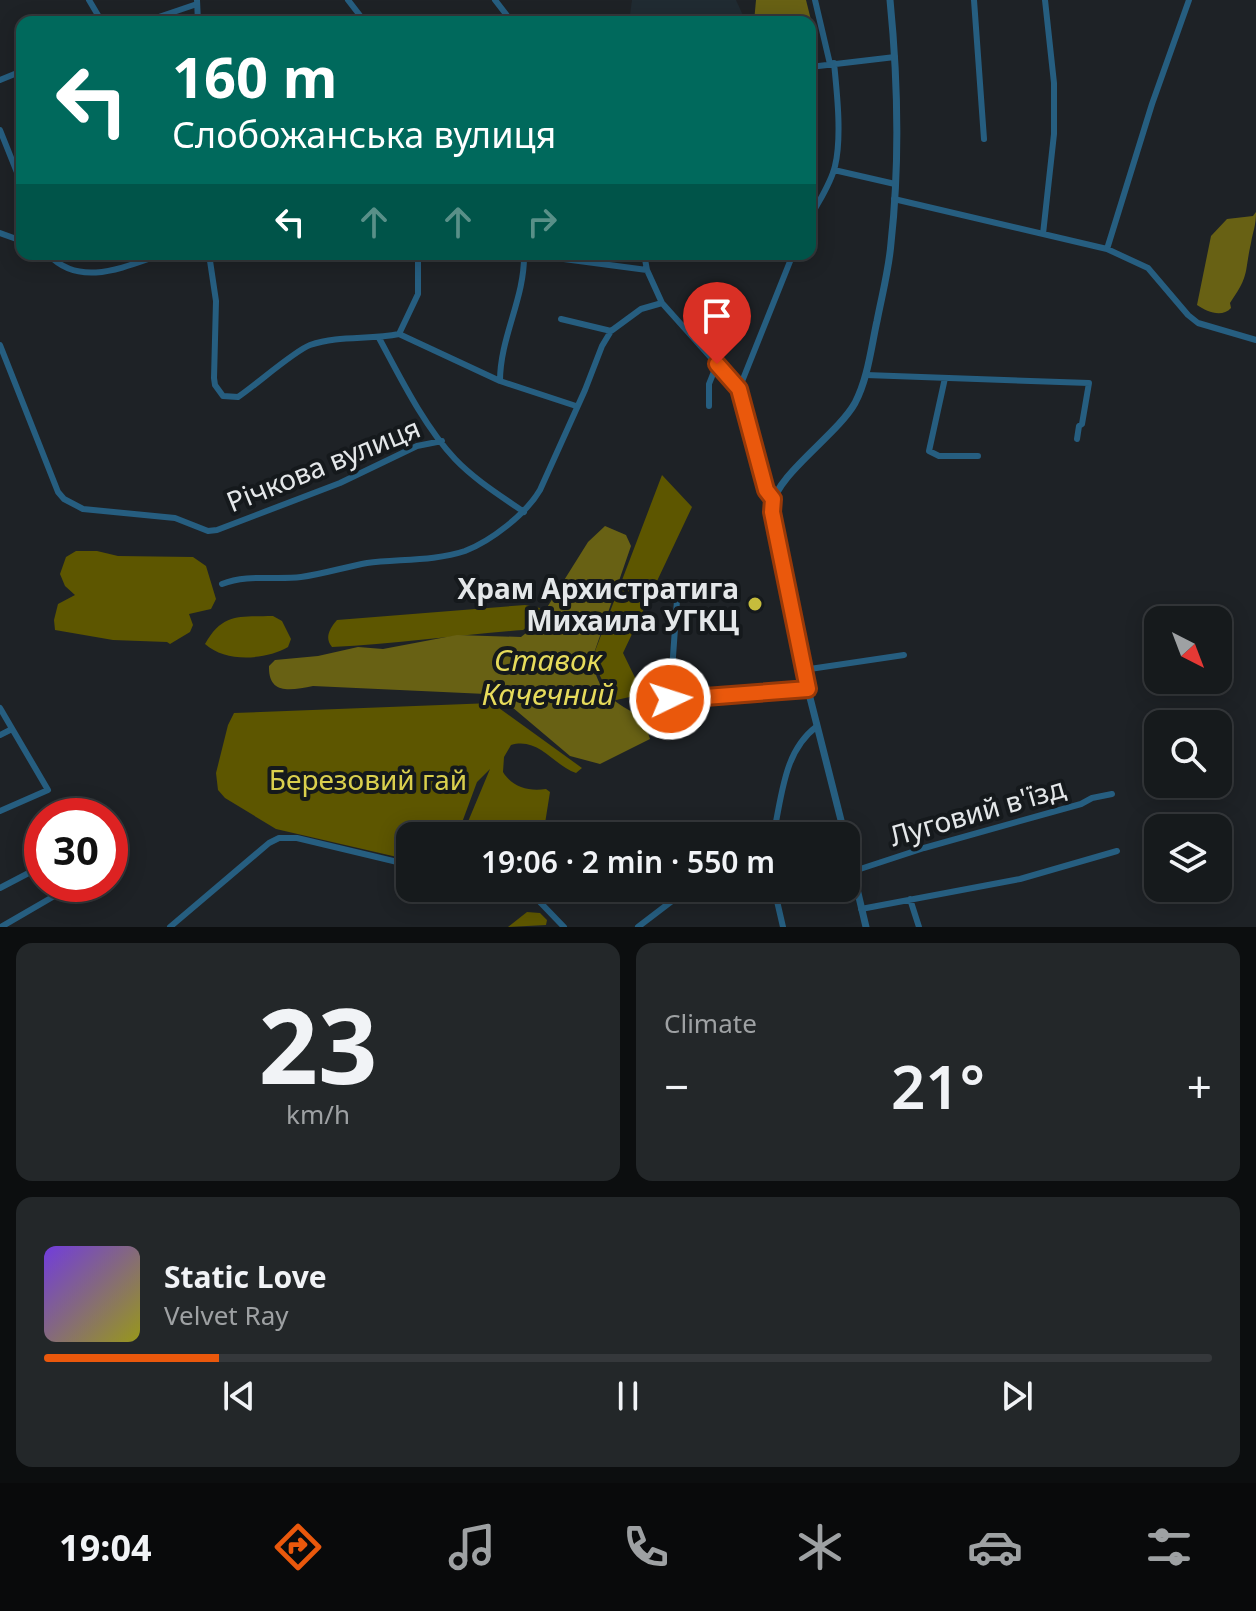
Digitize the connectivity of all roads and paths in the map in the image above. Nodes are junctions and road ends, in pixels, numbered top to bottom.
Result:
1 (348, 0) edge
2 (495, 0) edge
3 (815, 0) edge
4 (890, 0) edge
5 (974, 0) edge
6 (1045, 0) edge
7 (1189, 0) edge
8 (197, 2) edge
9 (160, 16) edge
10 (360, 16) edge
11 (507, 16) edge
12 (895, 57) junction
13 (832, 64) junction
14 (816, 66) edge
15 (0, 130) edge
16 (984, 139) dead end
17 (16, 170) edge
18 (834, 170) junction
19 (895, 184) junction
20 (894, 199) junction
21 (816, 206) edge
22 (1043, 234) junction
23 (1107, 249) junction
24 (57, 260) edge
25 (137, 260) edge
26 (146, 260) edge
27 (210, 260) edge
28 (417, 260) edge
29 (524, 260) edge
30 (571, 260) edge
31 (645, 260) edge
32 (791, 260) edge
33 (137, 263) junction
34 (647, 270) junction
35 (662, 303) junction
36 (561, 319) dead end
37 (611, 331) junction
38 (399, 334) junction
39 (379, 338) junction
40 (1256, 340) edge
41 (0, 345) edge
42 (717, 364) junction
43 (866, 375) junction
44 (945, 378) junction
45 (500, 381) junction
46 (739, 389) junction
47 (576, 406) junction
48 (709, 406) dead end
49 (1077, 439) dead end
50 (442, 441) junction
51 (978, 456) dead end
52 (773, 499) junction
53 (524, 512) junction
54 (222, 584) dead end
55 (677, 600) dead end
56 (904, 655) dead end
57 (803, 670) junction
58 (808, 689) junction
59 (0, 708) edge
60 (816, 727) junction
61 (12, 729) junction
62 (0, 735) edge
63 (1112, 794) dead end
64 (0, 811) edge
65 (776, 822) edge
66 (841, 822) edge
67 (1117, 851) dead end
68 (396, 862) edge
69 (860, 869) edge
70 (24, 875) edge
71 (0, 888) edge
72 (910, 899) junction
73 (44, 902) edge
74 (540, 902) edge
75 (671, 902) edge
76 (777, 902) edge
77 (860, 902) edge
78 (861, 909) junction
79 (1, 927) edge
80 (170, 927) edge
81 (564, 927) edge
82 (638, 927) edge
83 (783, 927) edge
84 (866, 927) edge
85 (919, 927) edge

1 - 10 street
2 - 11 street
3 - 13 street
4 - 12 street
5 - 16 street
6 - 22 street
7 - 23 street
8 - 9 street
12 - 13 street
12 - 19 street
13 - 14 street
13 - 18 street
15 - 17 street
18 - 19 street
18 - 21 street
19 - 20 street
20 - 22 street
20 - 43 street
22 - 23 street
23 - 40 street
24 - 33 street
25 - 33 street
26 - 33 street
27 - 39 street
28 - 38 street
29 - 45 street
30 - 34 street
31 - 34 street
32 - 46 street
34 - 35 street
35 - 37 street
35 - 42 street
36 - 37 street
37 - 47 street
38 - 39 street
38 - 45 street
39 - 50 street, Річкова вулиця
41 - 50 street, Річкова вулиця
42 - 46 street
42 - 48 street
43 - 44 street
43 - 52 street
44 - 49 street
44 - 51 street
45 - 47 street
46 - 52 street
47 - 53 street
50 - 53 street, Річкова вулиця
52 - 57 street
53 - 54 street
55 - 58 street
56 - 57 street
57 - 58 street
58 - 60 street
59 - 61 street
60 - 65 street
60 - 66 street
61 - 62 street
61 - 64 street
63 - 69 street, Луговий в'їзд
67 - 72 street
68 - 80 street
70 - 71 street
72 - 78 street
72 - 85 street
73 - 79 street
74 - 81 street
75 - 82 street
76 - 83 street
77 - 78 street
78 - 84 street

